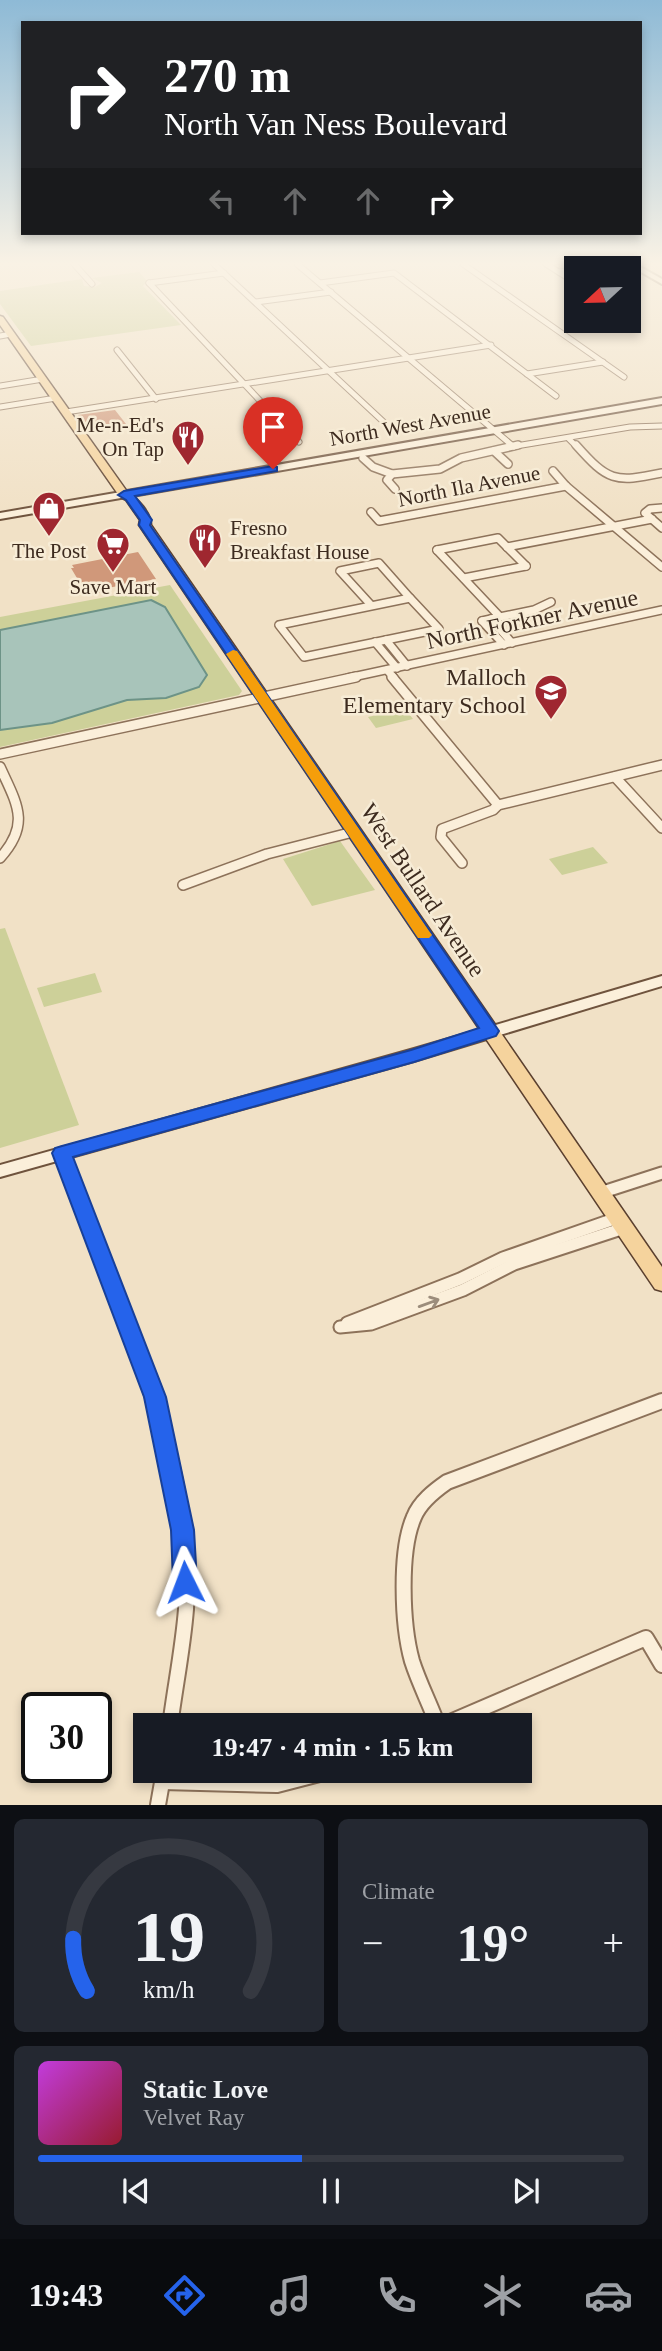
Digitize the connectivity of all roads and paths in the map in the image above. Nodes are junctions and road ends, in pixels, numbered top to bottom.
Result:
1 (18, 348) edge
2 (210, 348) edge
3 (305, 348) edge
4 (398, 348) edge
5 (471, 348) edge
6 (495, 348) edge
7 (583, 348) edge
8 (117, 350) dead end
9 (410, 358) junction
10 (603, 362) junction
11 (329, 371) junction
12 (527, 374) junction
13 (624, 377) dead end
14 (43, 379) junction
15 (244, 385) junction
16 (0, 386) edge
17 (556, 396) dead end
18 (56, 398) junction
19 (156, 398) junction
20 (662, 399) edge
21 (0, 407) edge
22 (66, 412) junction
23 (662, 426) edge
24 (389, 428) dead end
25 (490, 428) junction
26 (569, 439) junction
27 (396, 441) junction
28 (299, 442) dead end
29 (514, 447) junction
30 (494, 451) junction
31 (363, 458) dead end
32 (508, 464) dead end
33 (292, 466) junction
34 (553, 471) dead end
35 (662, 473) edge
36 (392, 474) junction
37 (566, 486) junction
38 (395, 489) dead end
39 (122, 492) junction
40 (662, 508) edge
41 (0, 509) edge
42 (371, 512) dead end
43 (0, 516) edge
44 (652, 519) junction
45 (614, 527) junction
46 (662, 528) edge
47 (507, 547) junction
48 (662, 567) edge
49 (464, 579) junction
50 (410, 597) junction
51 (551, 602) dead end
52 (370, 606) junction
53 (657, 611) edge
54 (491, 619) junction
55 (662, 621) edge
56 (386, 640) junction
57 (376, 642) junction
58 (508, 644) junction
59 (408, 666) junction
60 (397, 668) junction
61 (387, 670) junction
62 (261, 698) junction
63 (0, 754) edge
64 (662, 765) edge
65 (0, 767) edge
66 (615, 778) junction
67 (498, 805) junction
68 (662, 828) edge
69 (353, 832) junction
70 (0, 859) edge
71 (462, 863) dead end
72 (183, 885) dead end
73 (662, 981) edge
74 (490, 1031) junction
75 (62, 1153) junction
76 (0, 1171) edge
77 (662, 1173) edge
78 (600, 1193) junction
79 (620, 1223) junction
80 (662, 1283) edge
81 (400, 1307) dead end
82 (662, 1401) edge
83 (662, 1665) edge
84 (172, 1713) edge
85 (434, 1713) edge
86 (470, 1713) edge
87 (162, 1783) edge
88 (248, 1783) edge
89 (285, 1783) edge
90 (158, 1805) edge

1 - 14 main road, West Bullard Avenue
2 - 15 street
3 - 11 street
4 - 9 street
5 - 9 street
6 - 12 street
7 - 10 street
8 - 19 street
9 - 11 street
9 - 25 street
10 - 12 street
10 - 13 street
11 - 15 street
11 - 24 street
12 - 17 street
14 - 16 street
14 - 18 main road, West Bullard Avenue
15 - 19 street
15 - 28 street
18 - 21 street
18 - 22 main road, West Bullard Avenue
19 - 22 street
20 - 25 main road, North West Avenue
22 - 39 main road, West Bullard Avenue
23 - 26 street
25 - 27 main road, North West Avenue
25 - 29 street
25 - 33 main road, North West Avenue
26 - 29 street
26 - 35 street
27 - 33 main road
27 - 39 main road, North West Avenue
29 - 30 street
30 - 32 street
30 - 36 street
31 - 36 street
33 - 39 main road, North West Avenue
34 - 37 street
36 - 38 street
37 - 42 street, North Ila Avenue
37 - 45 street
39 - 41 main road, North West Avenue
39 - 43 main road, North West Avenue
39 - 62 main road, West Bullard Avenue
40 - 44 street
44 - 45 street
44 - 46 street
45 - 47 street
45 - 48 street
47 - 49 street
47 - 49 street
49 - 54 street
50 - 52 street
50 - 52 street
50 - 56 street
51 - 54 street
52 - 57 street
53 - 55 street
53 - 58 street, North Forkner Avenue
54 - 58 street
56 - 57 street
56 - 59 street
57 - 60 street
58 - 59 street, North Forkner Avenue
59 - 60 street, North Forkner Avenue
60 - 61 street, North Forkner Avenue
61 - 62 street, North Forkner Avenue
61 - 67 street
62 - 63 street, North Forkner Avenue
62 - 69 main road, West Bullard Avenue
64 - 66 street
65 - 70 street
66 - 67 street
66 - 68 street
67 - 71 street
69 - 72 street
69 - 74 main road, West Bullard Avenue
73 - 74 main road
74 - 75 main road
74 - 78 main road, West Bullard Avenue
75 - 76 main road
75 - 84 street
77 - 78 street
78 - 79 main road, West Bullard Avenue
79 - 80 main road, West Bullard Avenue
79 - 81 street
82 - 85 street
83 - 86 street
87 - 90 street
88 - 89 street

